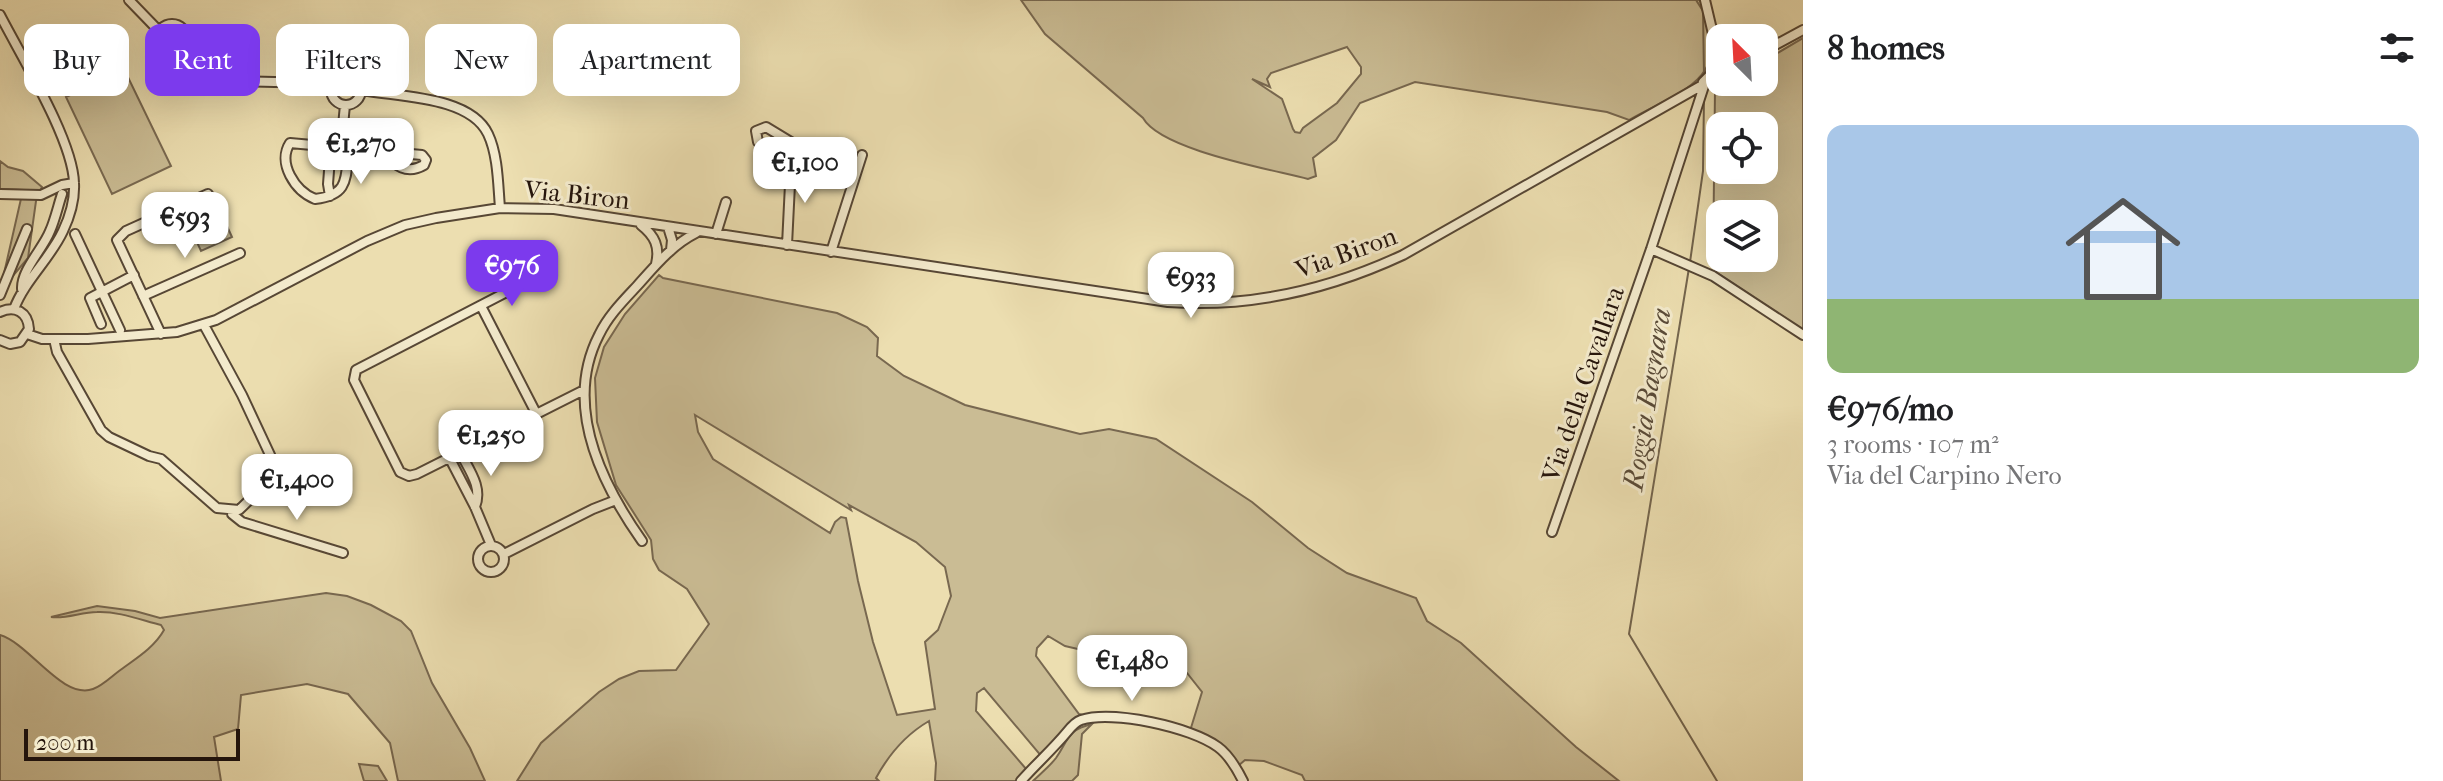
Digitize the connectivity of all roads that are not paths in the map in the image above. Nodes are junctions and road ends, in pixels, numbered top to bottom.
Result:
1 (129, 0) edge
2 (1705, 0) edge
3 (1710, 14) junction
4 (0, 15) edge
5 (152, 24) edge
6 (1712, 24) edge
7 (1715, 24) edge
8 (1803, 30) edge
9 (1778, 43) edge
10 (1706, 78) edge
11 (1705, 86) joint
12 (1691, 92) junction
13 (334, 96) edge
14 (359, 96) edge
15 (398, 96) edge
16 (345, 105) junction
17 (1695, 110) junction
18 (340, 146) junction
19 (385, 152) dead end
20 (862, 155) dead end
21 (791, 164) junction
22 (74, 183) junction
23 (0, 194) edge
24 (62, 194) dead end
25 (208, 194) dead end
26 (330, 196) junction
27 (726, 202) dead end
28 (500, 208) junction
29 (637, 222) junction
30 (668, 227) junction
31 (27, 229) dead end
32 (697, 232) junction
33 (75, 234) dead end
34 (716, 234) junction
35 (787, 245) junction
36 (658, 246) junction
37 (1651, 249) junction
38 (671, 250) junction
39 (831, 252) junction
40 (240, 253) dead end
41 (656, 264) junction
42 (5, 275) edge
43 (134, 275) junction
44 (528, 281) dead end
45 (23, 290) junction
46 (102, 291) junction
47 (0, 295) edge
48 (143, 296) junction
49 (481, 306) junction
50 (14, 309) junction
51 (0, 312) edge
52 (101, 324) dead end
53 (204, 325) junction
54 (120, 330) dead end
55 (27, 334) junction
56 (161, 334) junction
57 (1803, 335) edge
58 (54, 339) junction
59 (0, 340) edge
60 (584, 390) junction
61 (536, 413) junction
62 (460, 452) junction
63 (449, 457) junction
64 (616, 500) junction
65 (475, 507) junction
66 (232, 511) junction
67 (1552, 532) dead end
68 (642, 541) dead end
69 (491, 545) junction
70 (343, 553) dead end
71 (504, 554) junction
72 (1021, 781) edge
73 (1243, 781) edge

1 - 5 street
2 - 3 street
3 - 6 street
3 - 7 street
4 - 22 street
8 - 9 street
10 - 12 street, Via Biron
11 - 12 street, Via Biron
11 - 17 street, Via della Cavallara
12 - 17 street
12 - 39 street, Via Biron
13 - 16 street
14 - 16 street
15 - 28 street
16 - 18 street
17 - 37 street, Via della Cavallara
18 - 19 street
18 - 26 street
18 - 26 street
18 - 26 street
20 - 39 street
21 - 21 street
21 - 35 street
22 - 23 street
22 - 45 street
24 - 45 street
25 - 43 street
27 - 34 street
28 - 29 street, Via Biron
28 - 53 street, Via Biron
29 - 30 street, Via Biron
29 - 36 street
30 - 32 street, Via Biron
30 - 36 street
30 - 38 street
31 - 42 street
32 - 34 street, Via Biron
32 - 38 street
33 - 46 street
34 - 35 street, Via Biron
35 - 39 street, Via Biron
36 - 41 street
37 - 57 street
37 - 67 street, Via della Cavallara
38 - 41 street
40 - 48 street
41 - 60 street
42 - 47 street
43 - 46 street
43 - 48 street
44 - 49 street
45 - 50 street
46 - 52 street
46 - 54 street
48 - 56 street
49 - 61 street
49 - 63 street
50 - 51 street
50 - 55 street
53 - 56 street, Via Biron
53 - 66 street
55 - 58 street, Via Biron
55 - 59 street
56 - 58 street, Via Biron
58 - 66 street
60 - 61 street
60 - 64 street
61 - 62 street
62 - 63 street
62 - 65 street
63 - 65 street
64 - 68 street
64 - 71 street
65 - 69 street
66 - 70 street
69 - 71 street
69 - 71 street
72 - 73 street

